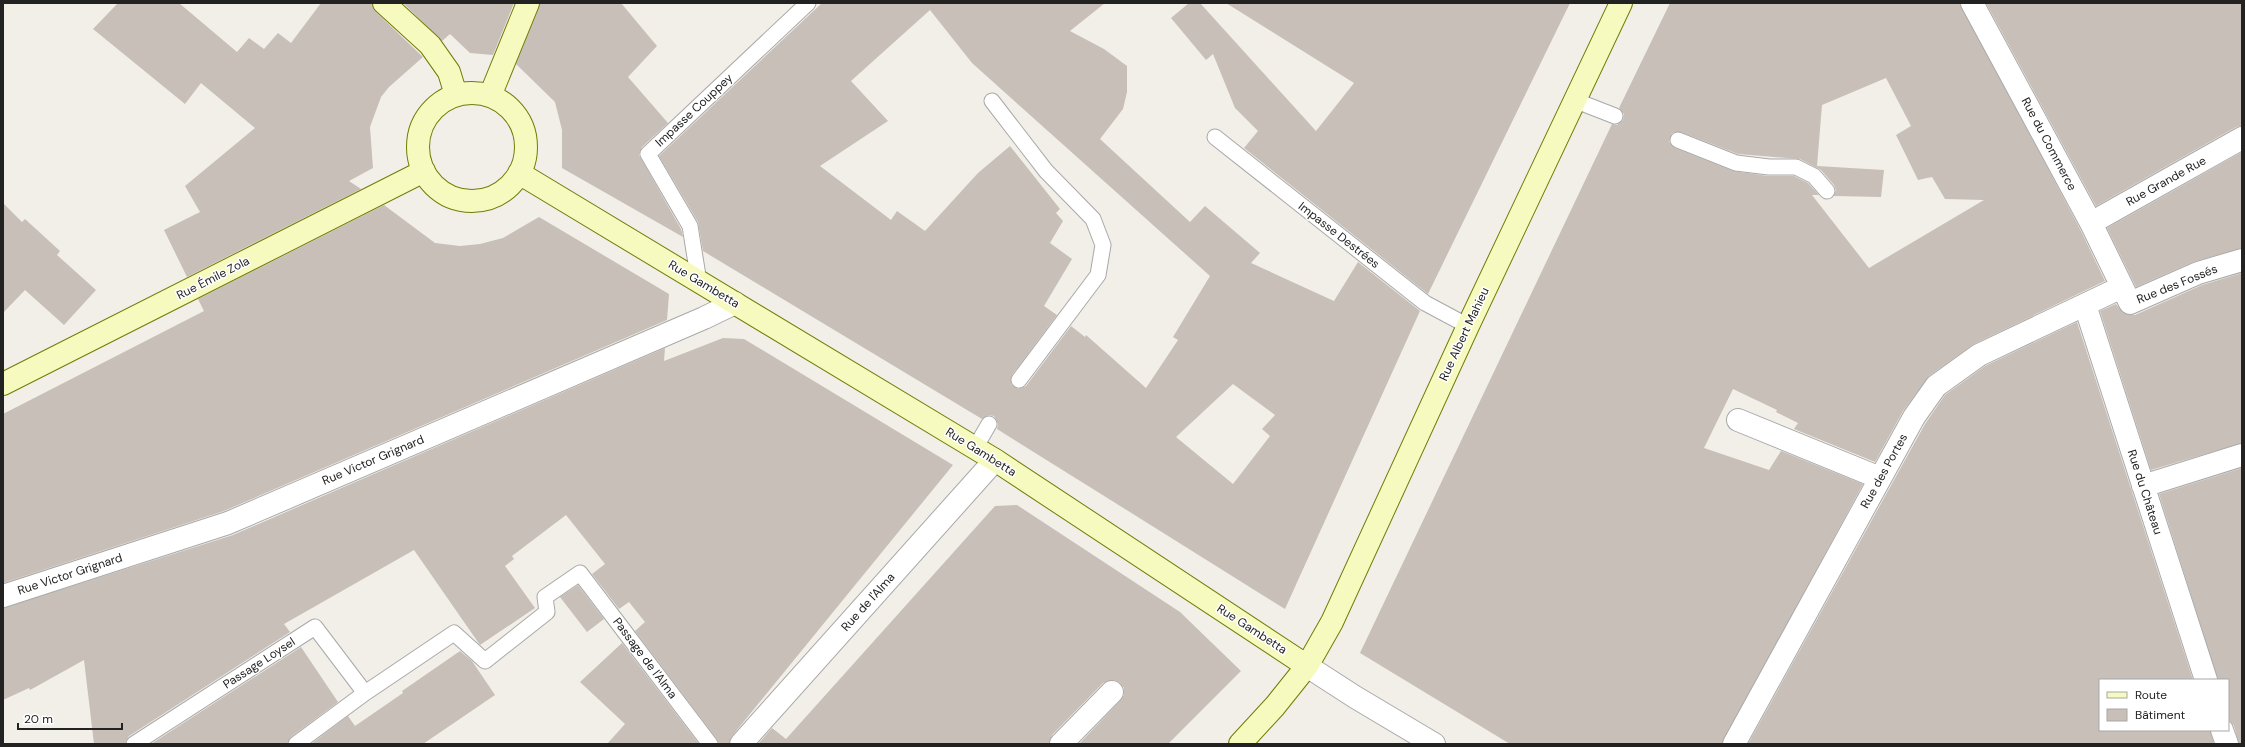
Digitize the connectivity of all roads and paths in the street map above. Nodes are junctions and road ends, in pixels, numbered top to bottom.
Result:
1 (384, 3) edge
2 (528, 3) edge
3 (808, 3) edge
4 (1621, 3) edge
5 (1972, 3) edge
6 (456, 95) junction
7 (490, 96) junction
8 (1574, 100) junction
9 (992, 101) dead end
10 (1616, 116) dead end
11 (1215, 137) dead end
12 (2242, 138) edge
13 (1678, 140) dead end
14 (424, 171) junction
15 (519, 173) junction
16 (1826, 191) dead end
17 (2091, 223) junction
18 (2242, 260) edge
19 (699, 282) junction
20 (2122, 287) junction
21 (735, 303) junction
22 (2085, 305) junction
23 (1468, 326) junction
24 (1019, 380) dead end
25 (3, 384) edge
26 (1738, 420) dead end
27 (989, 424) dead end
28 (975, 448) junction
29 (2242, 455) edge
30 (995, 460) junction
31 (1880, 478) junction
32 (2143, 486) junction
33 (3, 596) edge
34 (1307, 666) junction
35 (2206, 679) edge
36 (1112, 692) dead end
37 (366, 693) junction
38 (2222, 731) edge
39 (134, 744) edge
40 (296, 744) edge
41 (710, 744) edge
42 (741, 744) edge
43 (1061, 744) edge
44 (1240, 744) edge
45 (1434, 744) edge
46 (1734, 744) edge
47 (2226, 744) edge

1 - 6 street
2 - 7 street
3 - 19 lane, Impasse Couppey
4 - 8 street, Rue Albert Mahieu
5 - 17 street, Rue du Commerce
6 - 7 street
6 - 14 street
7 - 15 street
8 - 10 lane
8 - 23 street, Rue Albert Mahieu
9 - 24 lane
11 - 23 lane, Impasse Destrées
12 - 17 street, Rue Grande Rue
13 - 16 lane
14 - 15 street
14 - 25 street, Rue Émile Zola
15 - 19 street, Rue Gambetta
17 - 20 street, Rue du Commerce
18 - 20 street, Rue des Fossés
19 - 21 street, Rue Gambetta
20 - 22 street, Rue des Portes
21 - 28 street, Rue Gambetta
21 - 33 street, Rue Victor Grignard
22 - 31 street, Rue des Portes
22 - 32 street, Rue du Château
23 - 34 street, Rue Albert Mahieu
26 - 31 street
27 - 28 lane
28 - 30 street, Rue Gambetta
29 - 32 street
30 - 34 street, Rue Gambetta
30 - 42 street, Rue de l'Alma
31 - 46 street, Rue des Portes
32 - 35 street, Rue du Château
34 - 44 street, Rue Albert Mahieu
34 - 45 street, Rue Gambetta
36 - 43 street
37 - 39 lane, Passage Loysel
37 - 40 lane
37 - 41 lane, Passage de l'Alma
38 - 47 street

